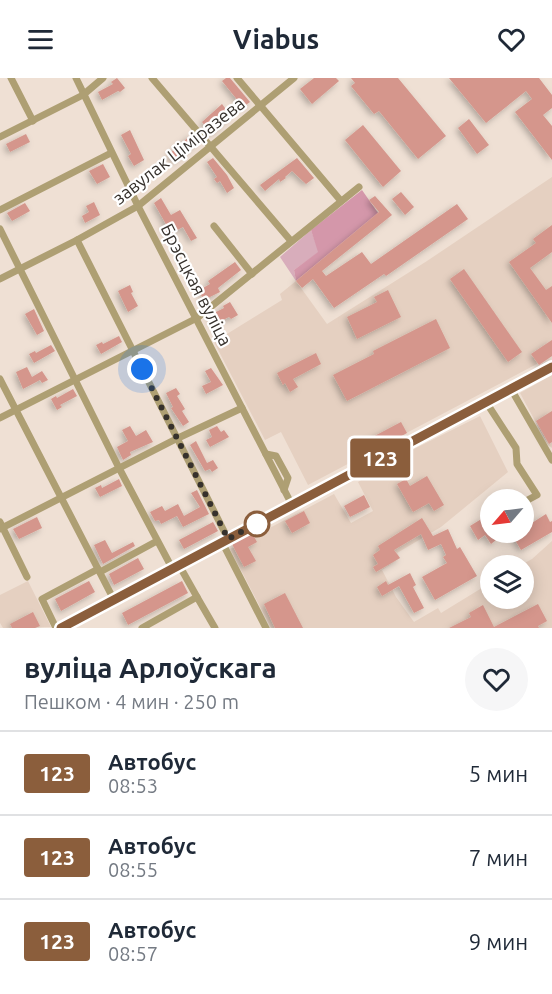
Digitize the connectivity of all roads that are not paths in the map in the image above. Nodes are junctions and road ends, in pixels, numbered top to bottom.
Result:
1 (11, 78) edge
2 (76, 78) edge
3 (103, 78) edge
4 (152, 78) edge
5 (237, 78) edge
6 (294, 78) edge
7 (83, 95) junction
8 (260, 106) junction
9 (33, 121) junction
10 (0, 137) edge
11 (210, 148) junction
12 (111, 153) junction
13 (359, 187) dead end
14 (341, 201) junction
15 (138, 206) junction
16 (0, 210) edge
17 (214, 226) dead end
18 (0, 229) edge
19 (77, 240) junction
20 (291, 241) junction
21 (20, 269) junction
22 (252, 274) junction
23 (0, 279) edge
24 (196, 318) junction
25 (133, 351) junction
26 (552, 367) edge
27 (0, 379) edge
28 (76, 380) junction
29 (511, 389) junction
30 (486, 402) junction
31 (242, 408) junction
32 (15, 410) junction
33 (0, 418) edge
34 (176, 439) junction
35 (552, 460) edge
36 (119, 468) junction
37 (533, 489) edge
38 (61, 499) junction
39 (292, 506) junction
40 (1, 526) edge
41 (157, 541) junction
42 (225, 541) junction
43 (176, 567) junction
44 (99, 571) junction
45 (27, 578) dead end
46 (197, 597) junction
47 (114, 600) junction
48 (145, 627) edge
49 (56, 628) edge
50 (61, 628) edge
51 (215, 628) edge
52 (266, 628) edge

1 - 9 street
2 - 7 street, Брэсцкая вуліца
3 - 7 street
4 - 11 street
5 - 8 street, завулак Ціміразева
6 - 8 street, завулак Ціміразева
7 - 9 street
7 - 12 street, Брэсцкая вуліца
8 - 11 street, завулак Ціміразева
8 - 14 street, завулак Ціміразева
9 - 10 street
11 - 15 street, завулак Ціміразева
11 - 20 street
12 - 15 street, Брэсцкая вуліца
12 - 16 street
13 - 14 street
14 - 20 street
15 - 19 street, завулак Ціміразева
15 - 24 street, Брэсцкая вуліца
17 - 22 street
18 - 21 street
19 - 21 street, завулак Ціміразева
19 - 25 street
20 - 22 street
21 - 23 street, завулак Ціміразева
21 - 28 street
22 - 24 street
24 - 25 street
24 - 31 street, Брэсцкая вуліца
25 - 28 street
25 - 34 street
26 - 29 street
27 - 32 street
28 - 32 street
28 - 36 street
29 - 30 street
29 - 35 street
30 - 37 street
30 - 39 street
31 - 34 street
31 - 39 street, Брэсцкая вуліца
32 - 33 street
32 - 38 street
34 - 36 street
34 - 42 street
36 - 38 street
36 - 41 street
38 - 40 street
38 - 44 street
39 - 42 street
40 - 45 street
41 - 43 street
41 - 44 street
42 - 43 street
42 - 52 street
43 - 46 street
43 - 47 street
44 - 47 street
44 - 49 street
46 - 48 street
46 - 51 street
47 - 50 street

